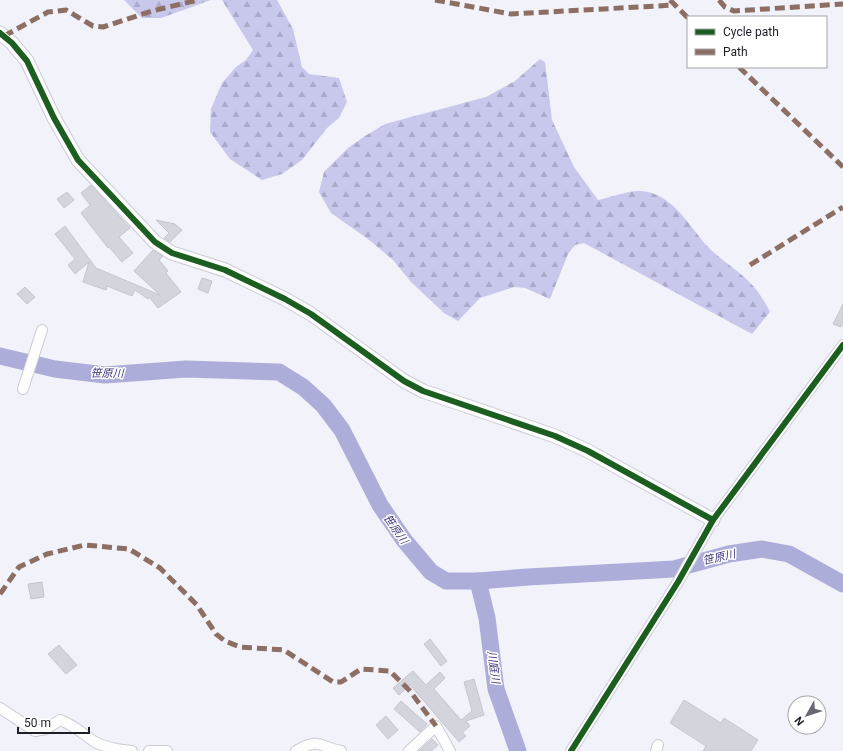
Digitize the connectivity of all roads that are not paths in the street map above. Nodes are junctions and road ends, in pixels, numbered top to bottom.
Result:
1 (0, 33) edge
2 (42, 330) dead end
3 (843, 345) edge
4 (23, 389) dead end
5 (713, 520) junction
6 (0, 708) edge
7 (132, 751) edge
8 (149, 751) edge
9 (167, 751) edge
10 (296, 751) edge
11 (341, 751) edge
12 (409, 751) edge
13 (450, 751) edge
14 (570, 751) edge

1 - 5 street
2 - 4 street
3 - 5 street
5 - 14 street
6 - 7 street
8 - 9 street
10 - 11 street
12 - 13 street

